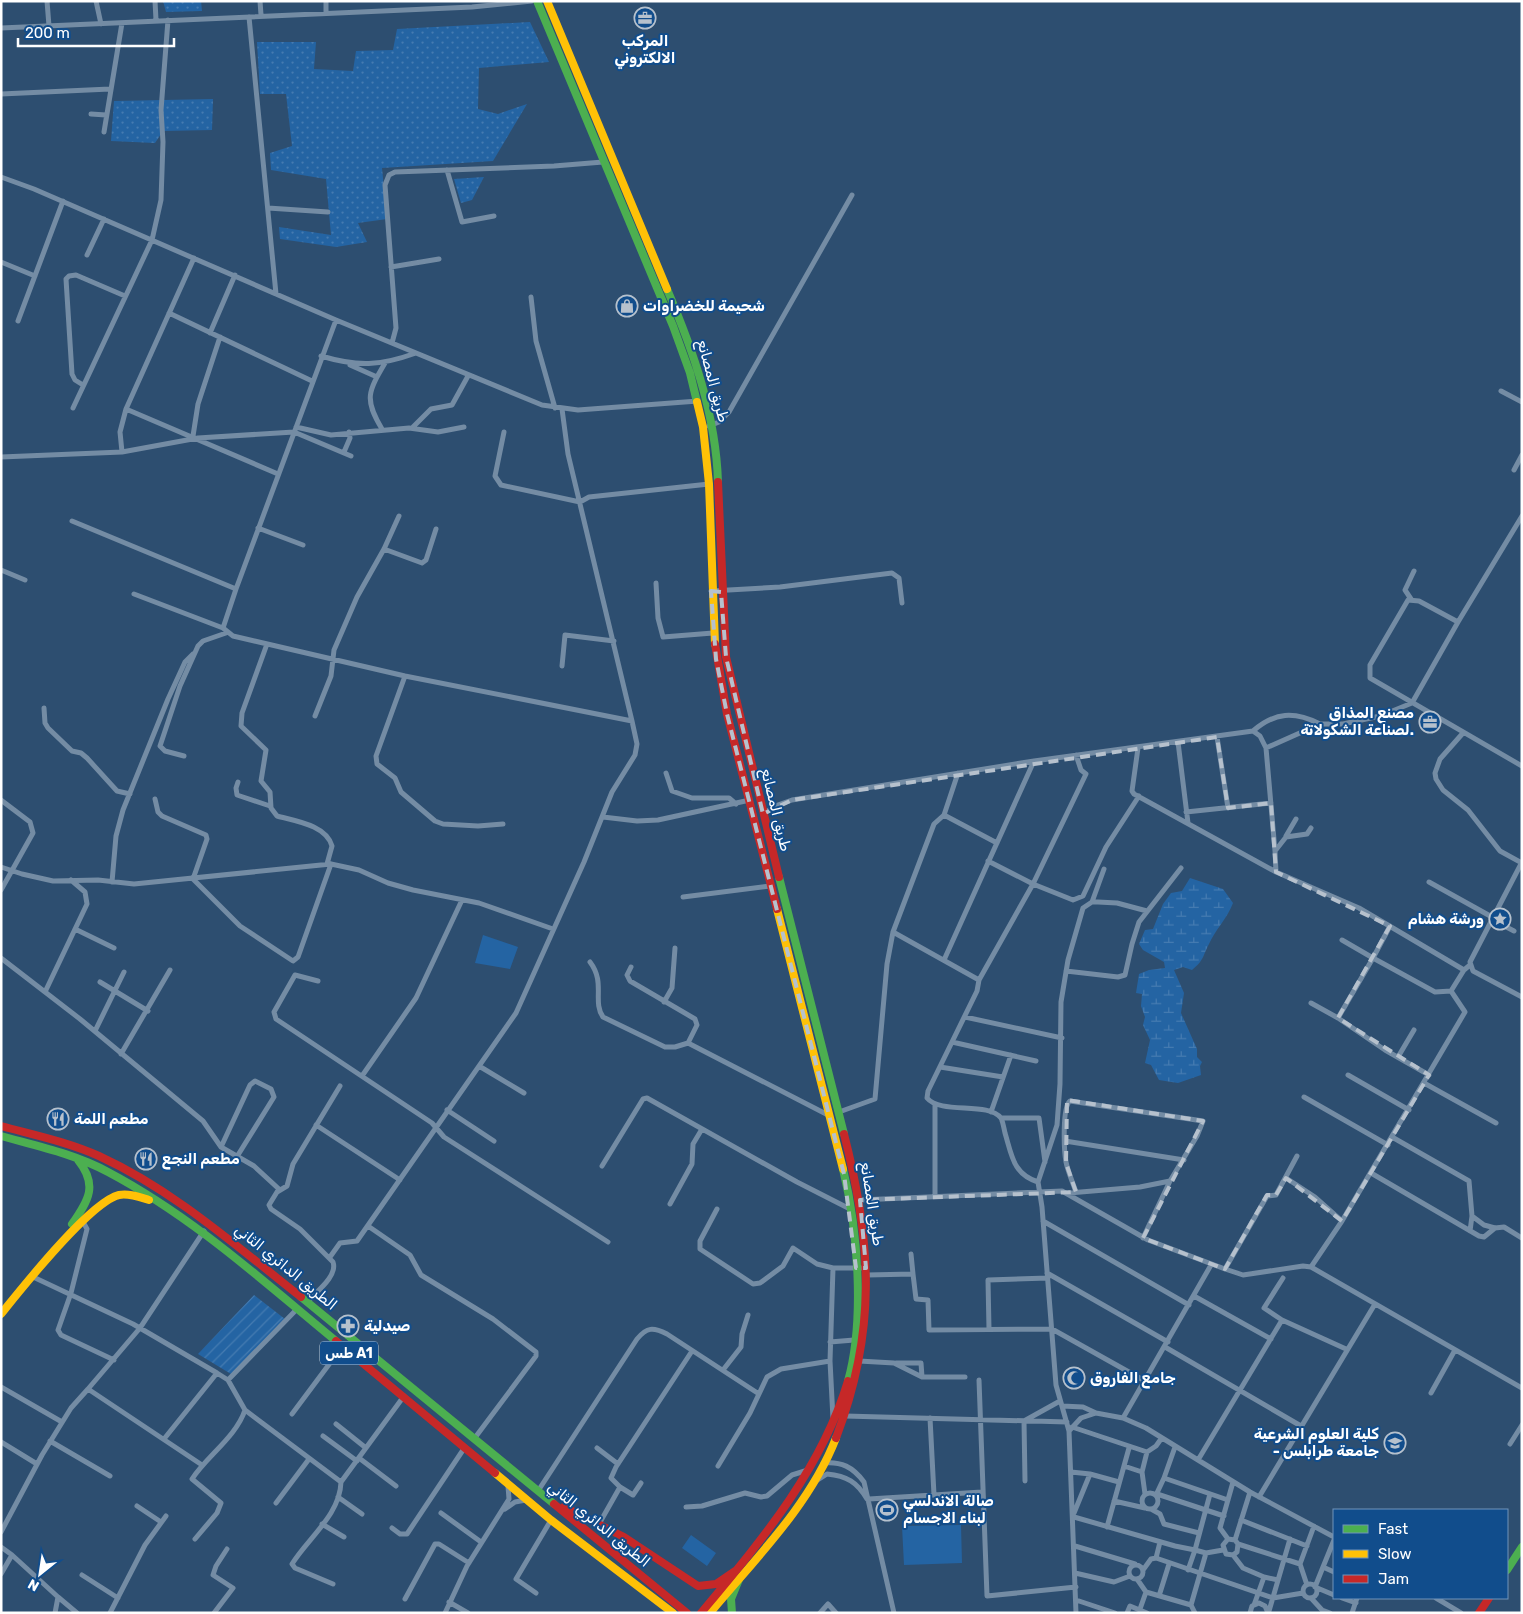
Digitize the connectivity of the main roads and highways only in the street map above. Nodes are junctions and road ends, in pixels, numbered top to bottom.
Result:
1 (537, 1) edge
2 (547, 1) edge
3 (628, 196) junction
4 (618, 198) junction
5 (1, 1126) edge
6 (1, 1136) edge
7 (77, 1158) junction
8 (163, 1206) junction
9 (1, 1307) edge
10 (1, 1314) edge
11 (819, 1462) junction
12 (548, 1499) junction
13 (1522, 1547) edge
14 (1508, 1568) edge
15 (737, 1574) junction
16 (1488, 1599) edge
17 (713, 1604) junction
18 (673, 1613) edge
19 (686, 1613) edge
20 (701, 1613) edge
21 (710, 1613) edge
22 (732, 1613) edge
23 (1479, 1613) edge

1 - 4 main road, طريق المصانع
2 - 3 main road, طريق المصانع
3 - 4 main road
3 - 11 main road, طريق المصانع
4 - 11 main road, طريق المصانع
5 - 12 main road, الطريق الدائري الثاني / طس A1
6 - 7 main road, الطريق الدائري الثاني / طس A1
7 - 8 main road, الطريق الدائري الثاني / طس A1
7 - 9 main road
8 - 10 main road
8 - 18 main road, الطريق الدائري الثاني / طس A1
11 - 15 main road, طريق المصانع
11 - 15 main road, طريق المصانع
12 - 15 main road
12 - 19 main road, الطريق الدائري الثاني / طس A1
13 - 14 main road
15 - 17 main road, طريق المصانع
15 - 22 main road
16 - 23 main road
17 - 20 main road
17 - 21 main road

